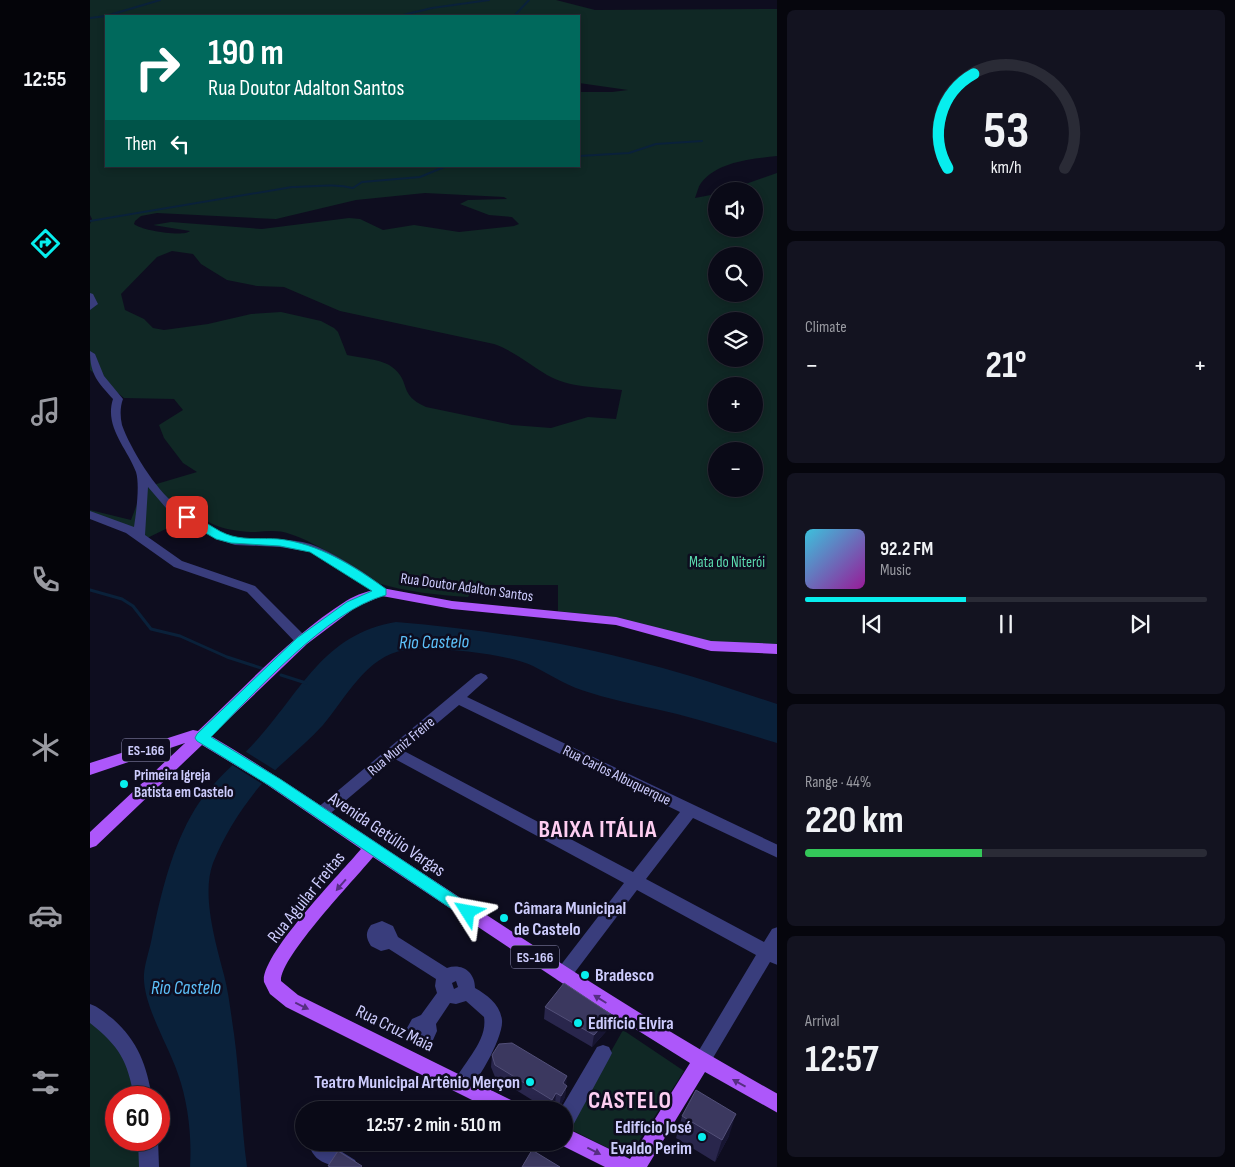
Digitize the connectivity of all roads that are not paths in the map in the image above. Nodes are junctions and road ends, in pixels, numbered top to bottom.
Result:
1 (90, 296) edge
2 (90, 307) edge
3 (90, 354) edge
4 (142, 474) junction
5 (90, 515) edge
6 (139, 536) junction
7 (382, 592) junction
8 (302, 640) junction
9 (777, 649) edge
10 (481, 678) dead end
11 (457, 698) junction
12 (202, 738) junction
13 (394, 752) junction
14 (90, 769) edge
15 (690, 810) junction
16 (321, 813) junction
17 (90, 842) edge
18 (372, 848) junction
19 (777, 852) edge
20 (636, 882) junction
21 (777, 938) edge
22 (388, 940) dead end
23 (772, 955) edge
24 (273, 972) joint
25 (563, 975) junction
26 (453, 987) junction
27 (90, 1012) edge
28 (425, 1025) dead end
29 (603, 1053) dead end
30 (701, 1062) junction
31 (462, 1085) junction
32 (141, 1086) edge
33 (494, 1101) edge
34 (777, 1103) edge
35 (573, 1106) edge
36 (573, 1141) edge
37 (148, 1151) edge
38 (323, 1151) edge
39 (149, 1167) edge
40 (348, 1167) edge
41 (625, 1167) edge
42 (636, 1167) edge

1 - 2 street
3 - 4 street
4 - 6 street
4 - 7 street
5 - 6 street
6 - 8 street
7 - 8 main road, Rua Doutor Adalton Santos
7 - 9 main road, Rua Doutor Adalton Santos
8 - 12 main road, Rua Doutor Adalton Santos
10 - 11 street, Rua Muniz Freire
11 - 13 street, Rua Muniz Freire
11 - 15 street, Rua Carlos Albuquerque
12 - 14 main road, ES-166
12 - 16 main road, Avenida Getúlio Vargas / ES-166
12 - 17 main road, Rua Doutor Adalton Santos
13 - 16 street, Rua Muniz Freire
13 - 20 street
15 - 19 street, Rua Carlos Albuquerque
15 - 20 street
16 - 18 main road, Avenida Getúlio Vargas / ES-166
18 -> 24 main road, Rua Aguilar Freitas
18 - 25 main road, Avenida Getúlio Vargas / ES-166
20 - 23 street
20 - 25 street
21 - 23 street
22 - 26 street
23 - 30 street
24 -> 31 main road, Rua Cruz Maia
30 -> 25 main road, Avenida Getúlio Vargas / ES-166
26 - 28 street
26 - 31 street
27 - 32 street
29 - 35 street
34 -> 30 main road, ES-166
30 - 42 main road
31 - 33 main road, Rua Cruz Maia
36 -> 41 main road
37 - 39 street
38 - 40 street

